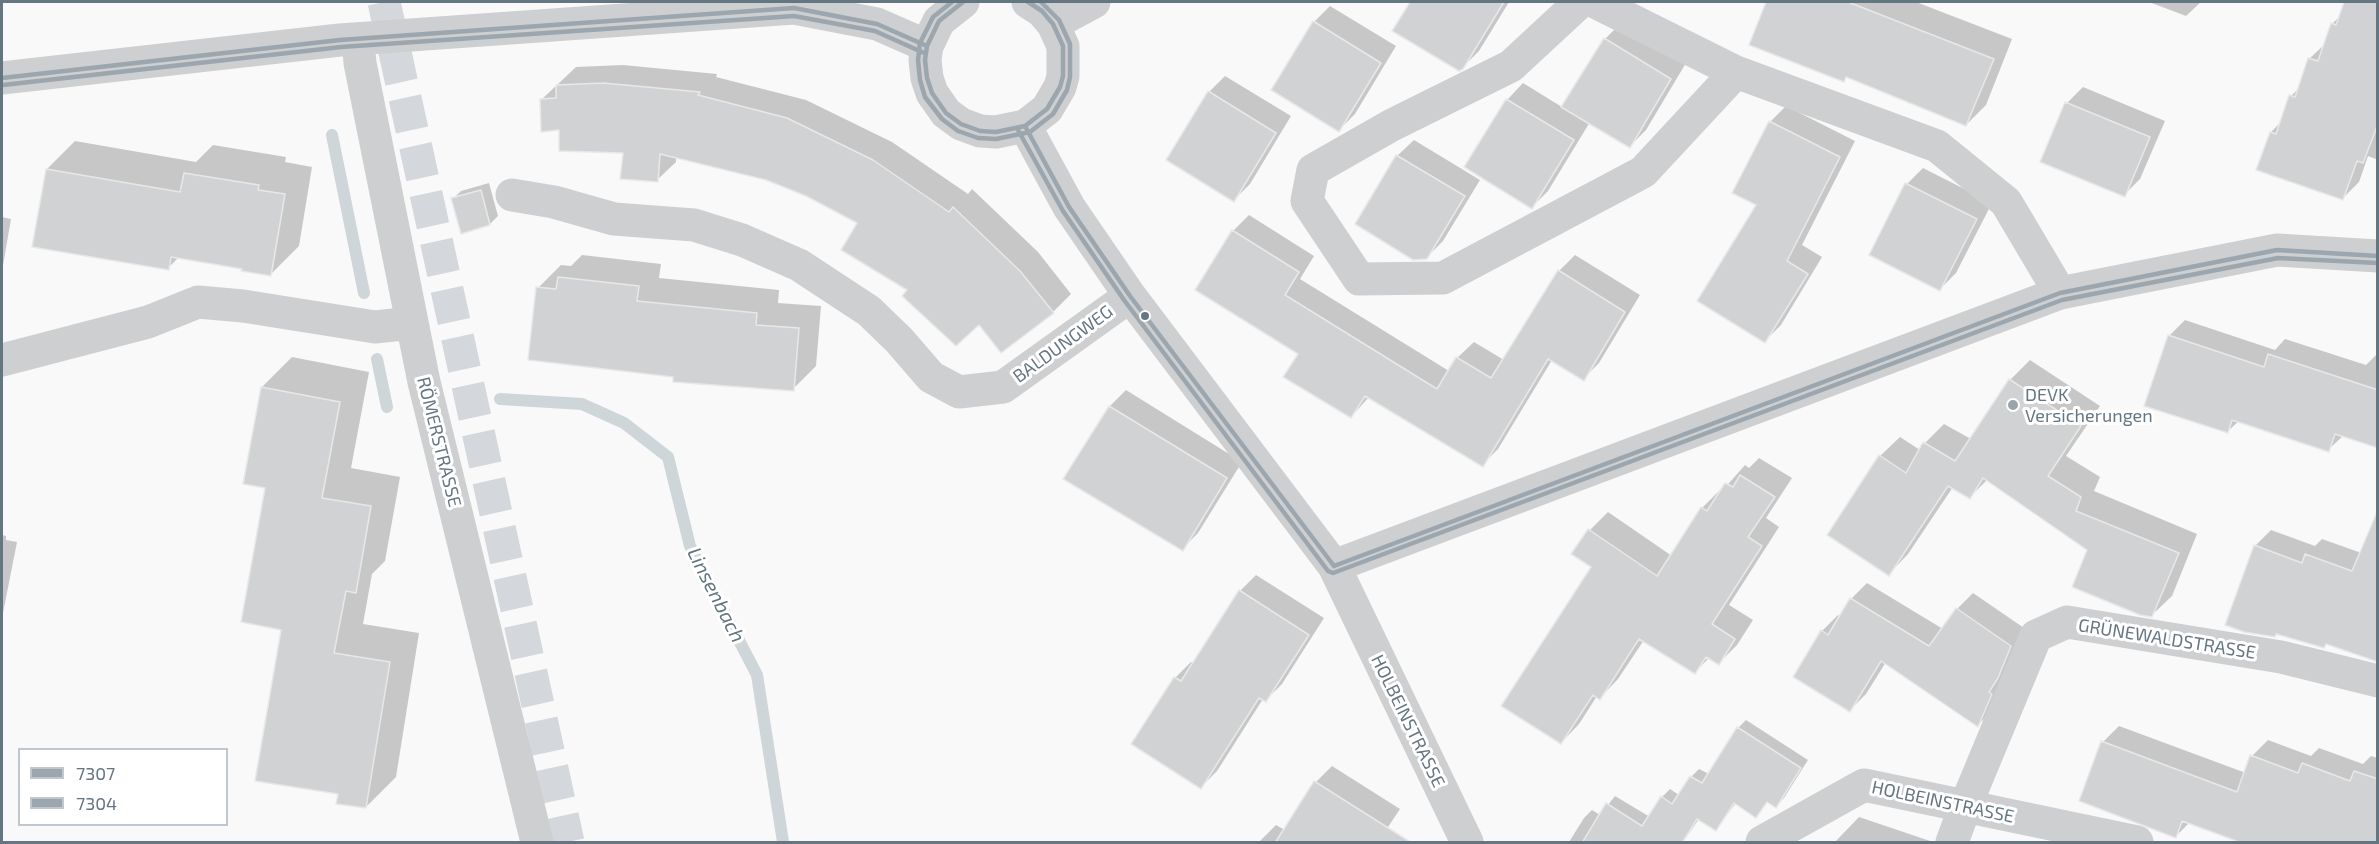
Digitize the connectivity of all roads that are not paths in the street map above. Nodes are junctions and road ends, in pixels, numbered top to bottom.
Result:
1 (963, 2) edge
2 (1028, 2) edge
3 (1094, 2) edge
4 (1580, 2) edge
5 (1595, 2) edge
6 (1053, 24) junction
7 (358, 39) junction
8 (927, 46) junction
9 (1736, 72) junction
10 (2, 78) edge
11 (1025, 126) junction
12 (512, 195) dead end
13 (2378, 256) edge
14 (2060, 293) junction
15 (1130, 296) junction
16 (411, 323) junction
17 (2, 360) edge
18 (1334, 566) junction
19 (2378, 681) edge
20 (1965, 807) junction
21 (537, 843) edge
22 (1467, 843) edge
23 (1762, 843) edge
24 (1952, 843) edge
25 (2138, 843) edge

1 - 8 street
2 - 6 street
3 - 6 street
4 - 9 street
5 - 9 street
6 - 11 street
7 - 8 street
7 - 10 street
7 - 16 street, RÖMERSTRASSE
8 - 11 street
9 - 14 street
11 - 15 street, HOLBEINSTRASSE
12 - 15 street, BALDUNGWEG
13 - 14 street
14 - 18 street
15 - 18 street, HOLBEINSTRASSE
16 - 17 street
16 - 21 street, RÖMERSTRASSE
18 - 22 street, HOLBEINSTRASSE
19 - 20 street, GRÜNEWALDSTRASSE
20 - 23 street, HOLBEINSTRASSE
20 - 24 street, GRÜNEWALDSTRASSE
20 - 25 street, HOLBEINSTRASSE

